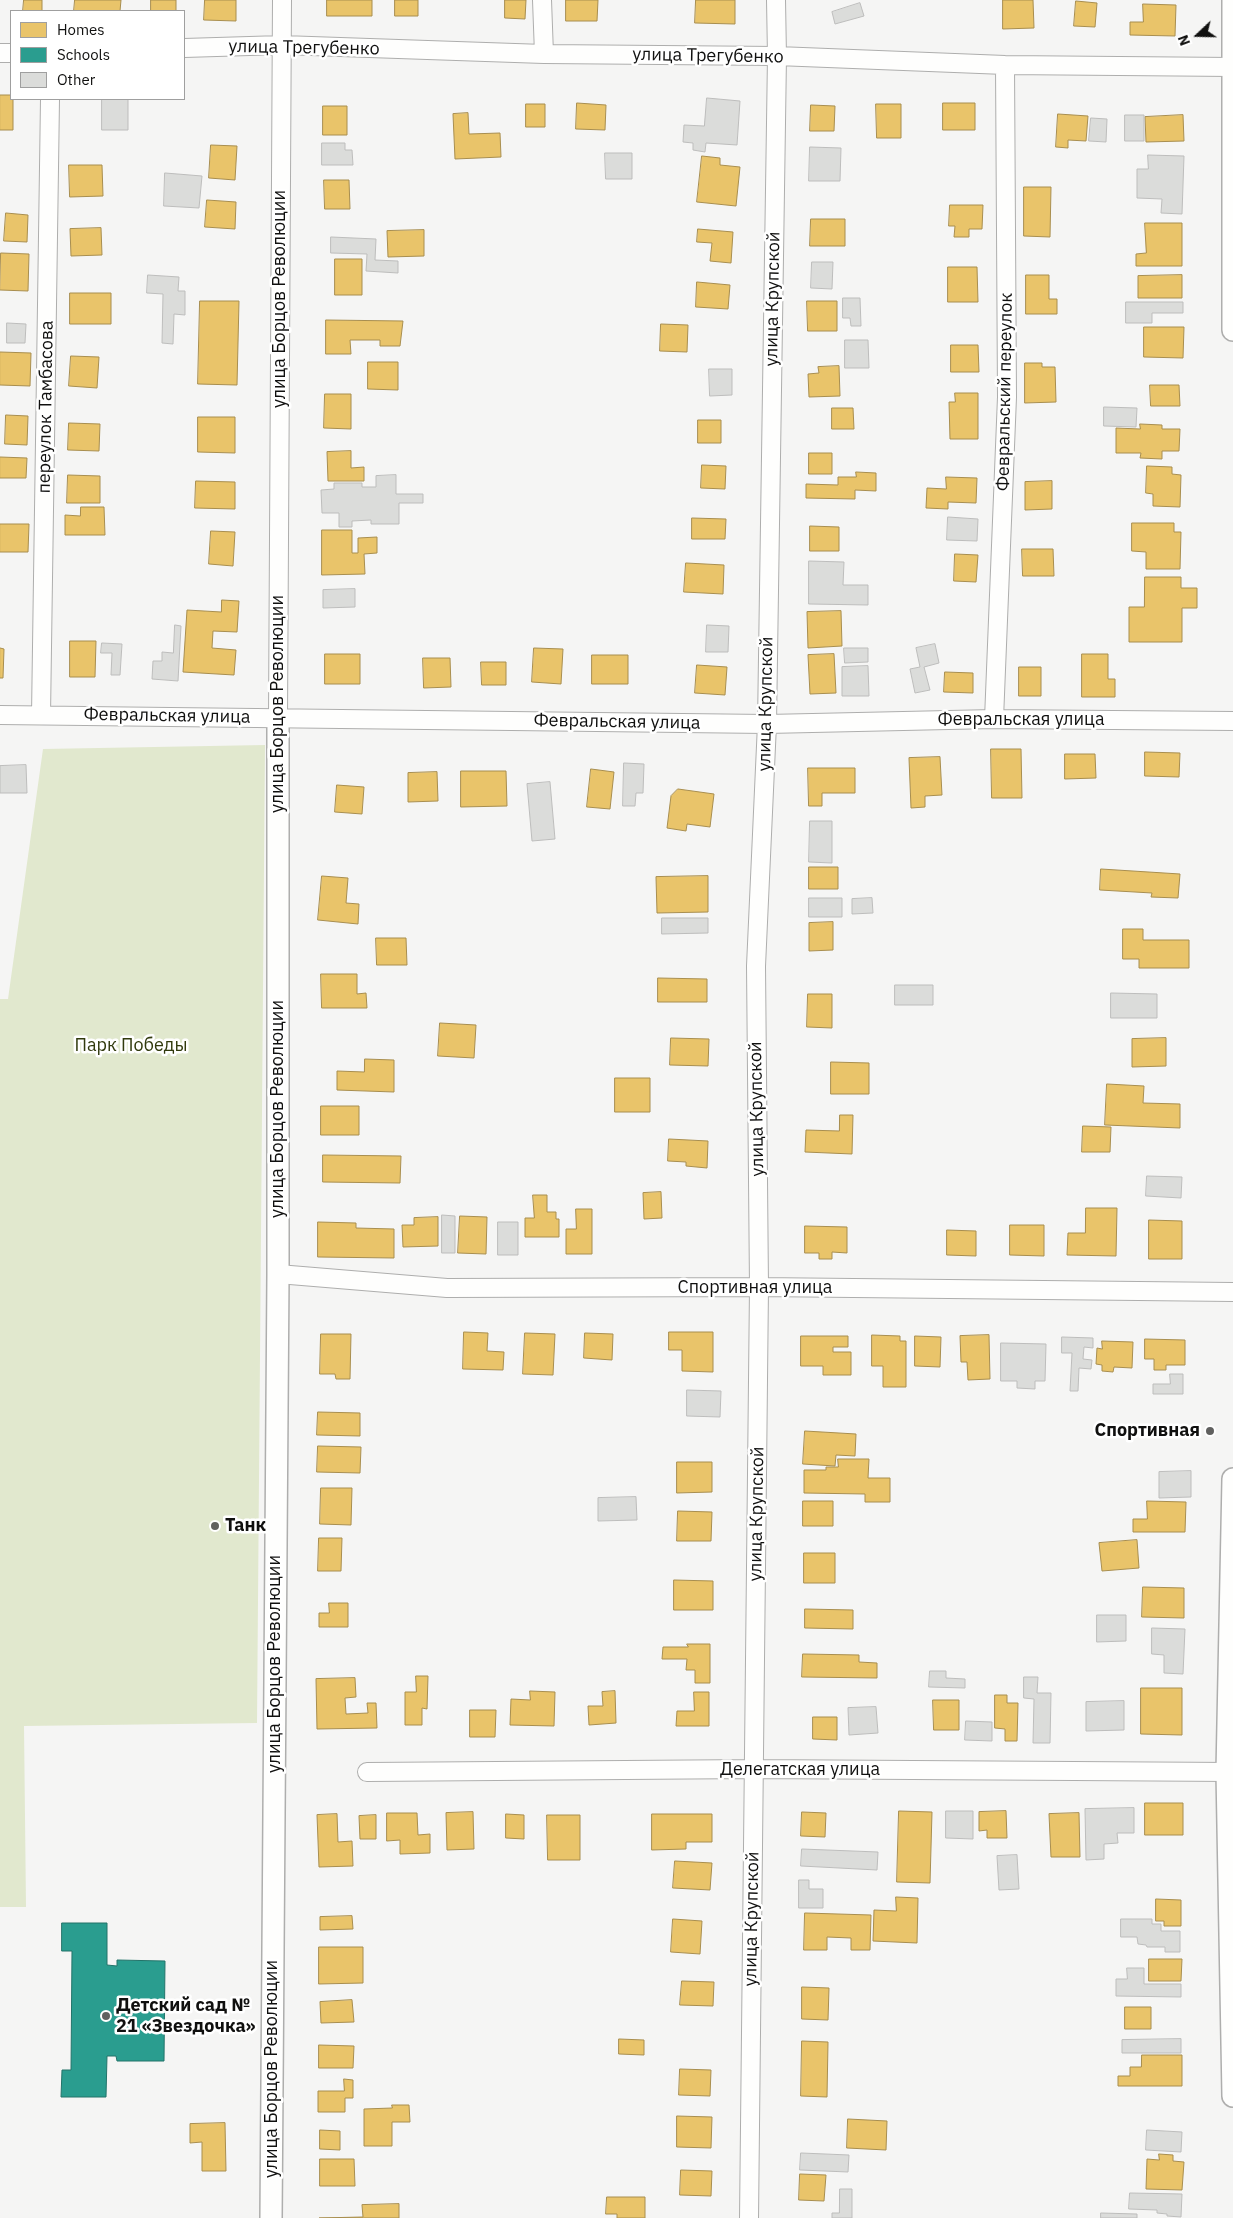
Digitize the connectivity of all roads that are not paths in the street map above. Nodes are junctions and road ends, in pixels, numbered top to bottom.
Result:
1 (282, 0) edge
2 (542, 0) edge
3 (776, 0) edge
4 (1233, 0) edge
5 (282, 45) junction
6 (185, 48) edge
7 (544, 54) junction
8 (777, 56) junction
9 (1005, 65) junction
10 (1233, 67) edge
11 (50, 100) edge
12 (1233, 330) edge
13 (0, 715) edge
14 (42, 715) junction
15 (278, 718) junction
16 (994, 719) junction
17 (1233, 722) edge
18 (767, 724) junction
19 (278, 1274) junction
20 (759, 1287) junction
21 (1233, 1292) edge
22 (1233, 1479) edge
23 (754, 1769) junction
24 (367, 1772) dead end
25 (1230, 1772) edge
26 (1233, 2096) edge
27 (271, 2218) edge
28 (749, 2218) edge

1 - 5 street, улица Борцов Революции
2 - 7 street
3 - 8 street, улица Крупской
4 - 10 street
5 - 6 street, улица Трегубенко
5 - 7 street, улица Трегубенко
5 - 15 street, улица Борцов Революции
7 - 8 street, улица Трегубенко
8 - 9 street, улица Трегубенко
8 - 18 street, улица Крупской
9 - 10 street, улица Трегубенко
9 - 16 street, Февральский переулок
10 - 12 street
11 - 14 street, переулок Тамбасова
13 - 14 street, Февральская улица
14 - 15 street, Февральская улица
15 - 18 street, Февральская улица
15 - 19 street, улица Борцов Революции
16 - 17 street, Февральская улица
16 - 18 street, Февральская улица
18 - 20 street, улица Крупской
19 - 20 street, Спортивная улица
19 - 27 street, улица Борцов Революции
20 - 21 street, Спортивная улица
20 - 23 street, улица Крупской
22 - 25 street
23 - 24 street, Делегатская улица
23 - 25 street, Делегатская улица
23 - 28 street, улица Крупской
25 - 26 street

